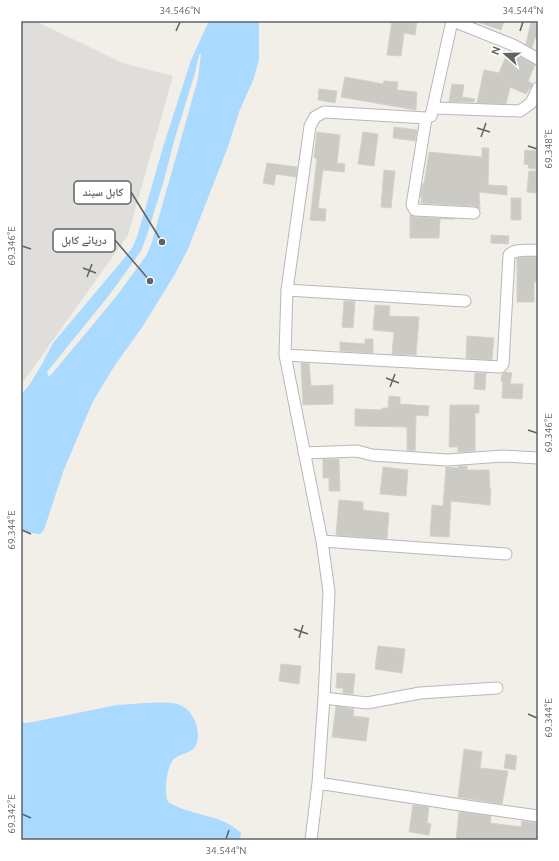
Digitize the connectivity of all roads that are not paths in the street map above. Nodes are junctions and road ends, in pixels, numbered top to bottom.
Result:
1 (453, 21) edge
2 (538, 59) edge
3 (538, 88) edge
4 (434, 108) junction
5 (426, 118) junction
6 (474, 213) dead end
7 (538, 250) edge
8 (287, 290) junction
9 (465, 301) dead end
10 (285, 355) junction
11 (304, 452) junction
12 (538, 458) edge
13 (322, 541) junction
14 (506, 554) dead end
15 (497, 688) dead end
16 (324, 698) junction
17 (318, 783) junction
18 (538, 816) edge
19 (311, 840) edge

1 - 2 street
1 - 4 street
3 - 4 street
4 - 5 street
5 - 6 street
5 - 8 street
7 - 10 street
8 - 9 street
8 - 10 street
10 - 11 street
11 - 12 street
11 - 13 street
13 - 14 street
13 - 16 street
15 - 16 street
16 - 17 street
17 - 18 street
17 - 19 street

